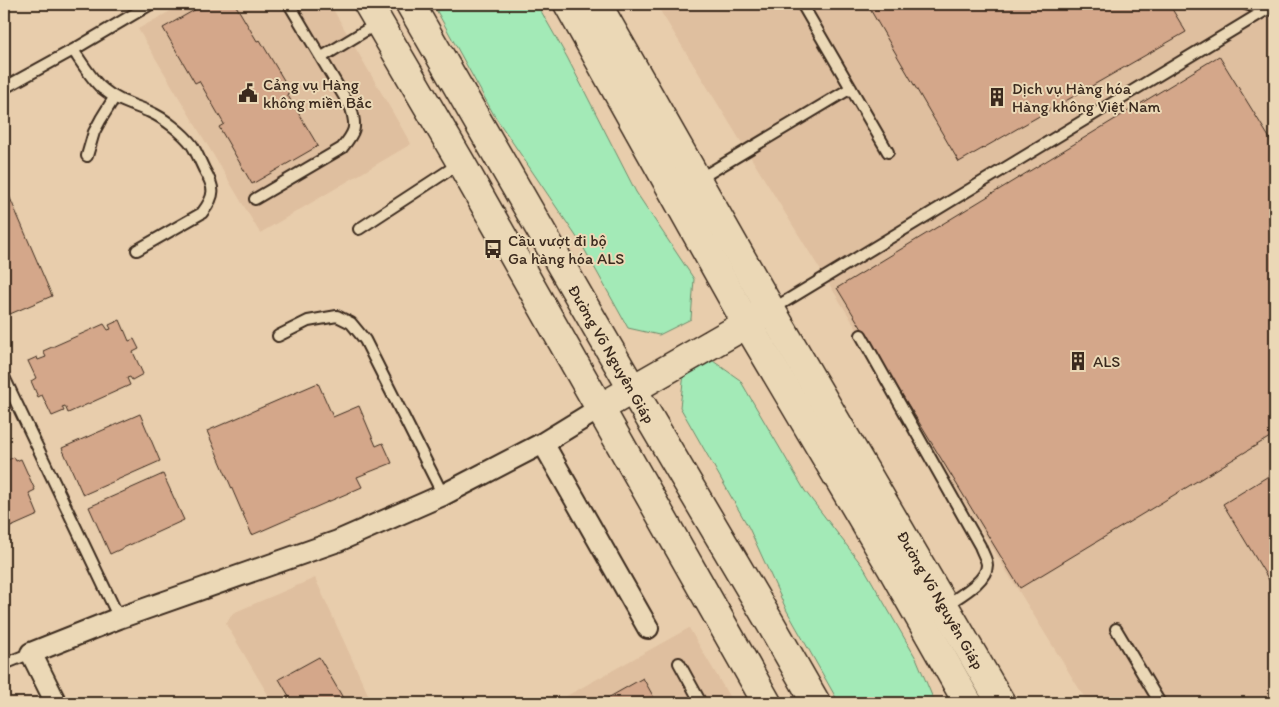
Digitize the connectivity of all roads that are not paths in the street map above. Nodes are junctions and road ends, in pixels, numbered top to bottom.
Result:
1 (151, 4) edge
2 (289, 4) edge
3 (410, 4) edge
4 (568, 4) edge
5 (597, 4) edge
6 (802, 4) edge
7 (1246, 4) edge
8 (1271, 9) edge
9 (374, 13) edge
10 (73, 50) junction
11 (322, 56) junction
12 (4, 88) edge
13 (850, 88) junction
14 (114, 98) junction
15 (888, 152) dead end
16 (87, 156) dead end
17 (461, 163) junction
18 (698, 179) junction
19 (255, 199) dead end
20 (359, 229) dead end
21 (137, 250) dead end
22 (771, 310) junction
23 (747, 324) junction
24 (861, 335) dead end
25 (278, 336) dead end
26 (4, 377) edge
27 (633, 390) junction
28 (600, 408) junction
29 (543, 443) junction
30 (443, 495) junction
31 (945, 606) junction
32 (119, 618) junction
33 (648, 628) dead end
34 (1116, 629) dead end
35 (30, 653) junction
36 (679, 663) dead end
37 (4, 664) edge
38 (56, 703) edge
39 (700, 703) edge
40 (767, 703) edge
41 (816, 703) edge
42 (968, 703) edge
43 (1001, 703) edge
44 (1160, 703) edge

1 - 10 lane
2 - 11 lane
3 - 27 main road, Đường Võ Nguyên Giáp
4 - 23 main road, Đường Võ Nguyên Giáp
5 - 18 main road, Đường Võ Nguyên Giáp
6 - 13 lane
7 - 8 lane
8 - 22 lane
9 - 11 lane
9 - 17 main road
10 - 12 lane
10 - 14 lane
11 - 19 lane
13 - 15 lane
13 - 18 lane
14 - 16 lane
14 - 21 lane
17 - 20 lane
17 - 28 main road
18 - 22 main road, Đường Võ Nguyên Giáp
22 - 23 main road
22 - 31 main road, Đường Võ Nguyên Giáp
23 - 27 main road
23 - 42 main road, Đường Võ Nguyên Giáp
24 - 31 lane
25 - 30 lane
26 - 32 lane
27 - 28 main road
27 - 41 main road, Đường Võ Nguyên Giáp
28 - 29 street
28 - 40 main road
29 - 30 street
29 - 33 street
30 - 32 street
31 - 43 main road, Đường Võ Nguyên Giáp
32 - 35 street
34 - 44 lane
35 - 37 lane
35 - 38 street
36 - 39 lane

